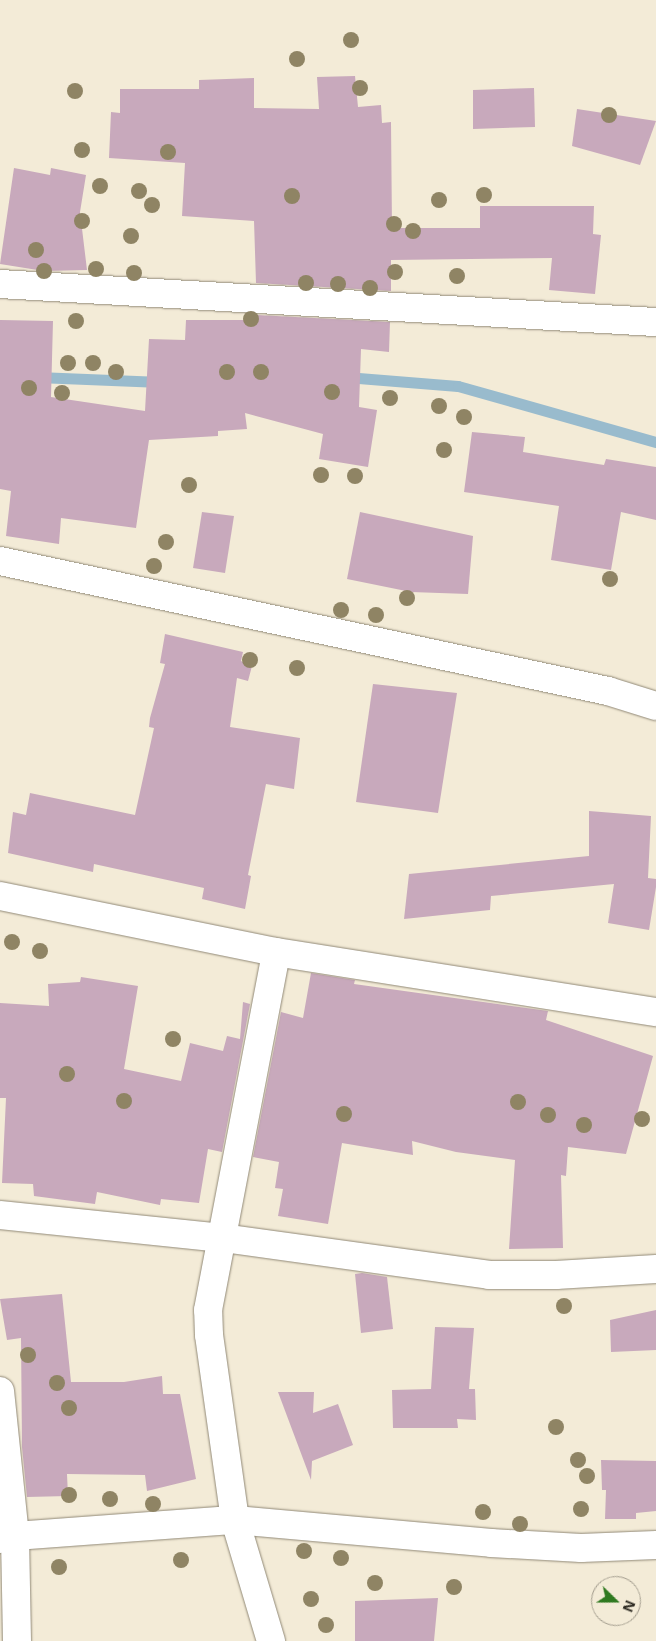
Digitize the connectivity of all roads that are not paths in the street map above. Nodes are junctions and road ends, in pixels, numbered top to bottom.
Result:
1 (0, 284) edge
2 (656, 322) edge
3 (0, 561) edge
4 (656, 706) edge
5 (0, 896) edge
6 (276, 952) junction
7 (656, 1012) edge
8 (0, 1215) edge
9 (223, 1238) junction
10 (656, 1269) edge
11 (0, 1391) edge
12 (235, 1520) junction
13 (7, 1537) edge
14 (656, 1545) edge
15 (17, 1641) edge
16 (270, 1641) edge

1 - 2 street
3 - 4 street
5 - 6 street
6 - 7 street
6 - 9 street
8 - 9 street
9 - 10 street
9 - 12 street
11 - 13 street
12 - 13 street
12 - 14 street
12 - 16 street
13 - 15 street

